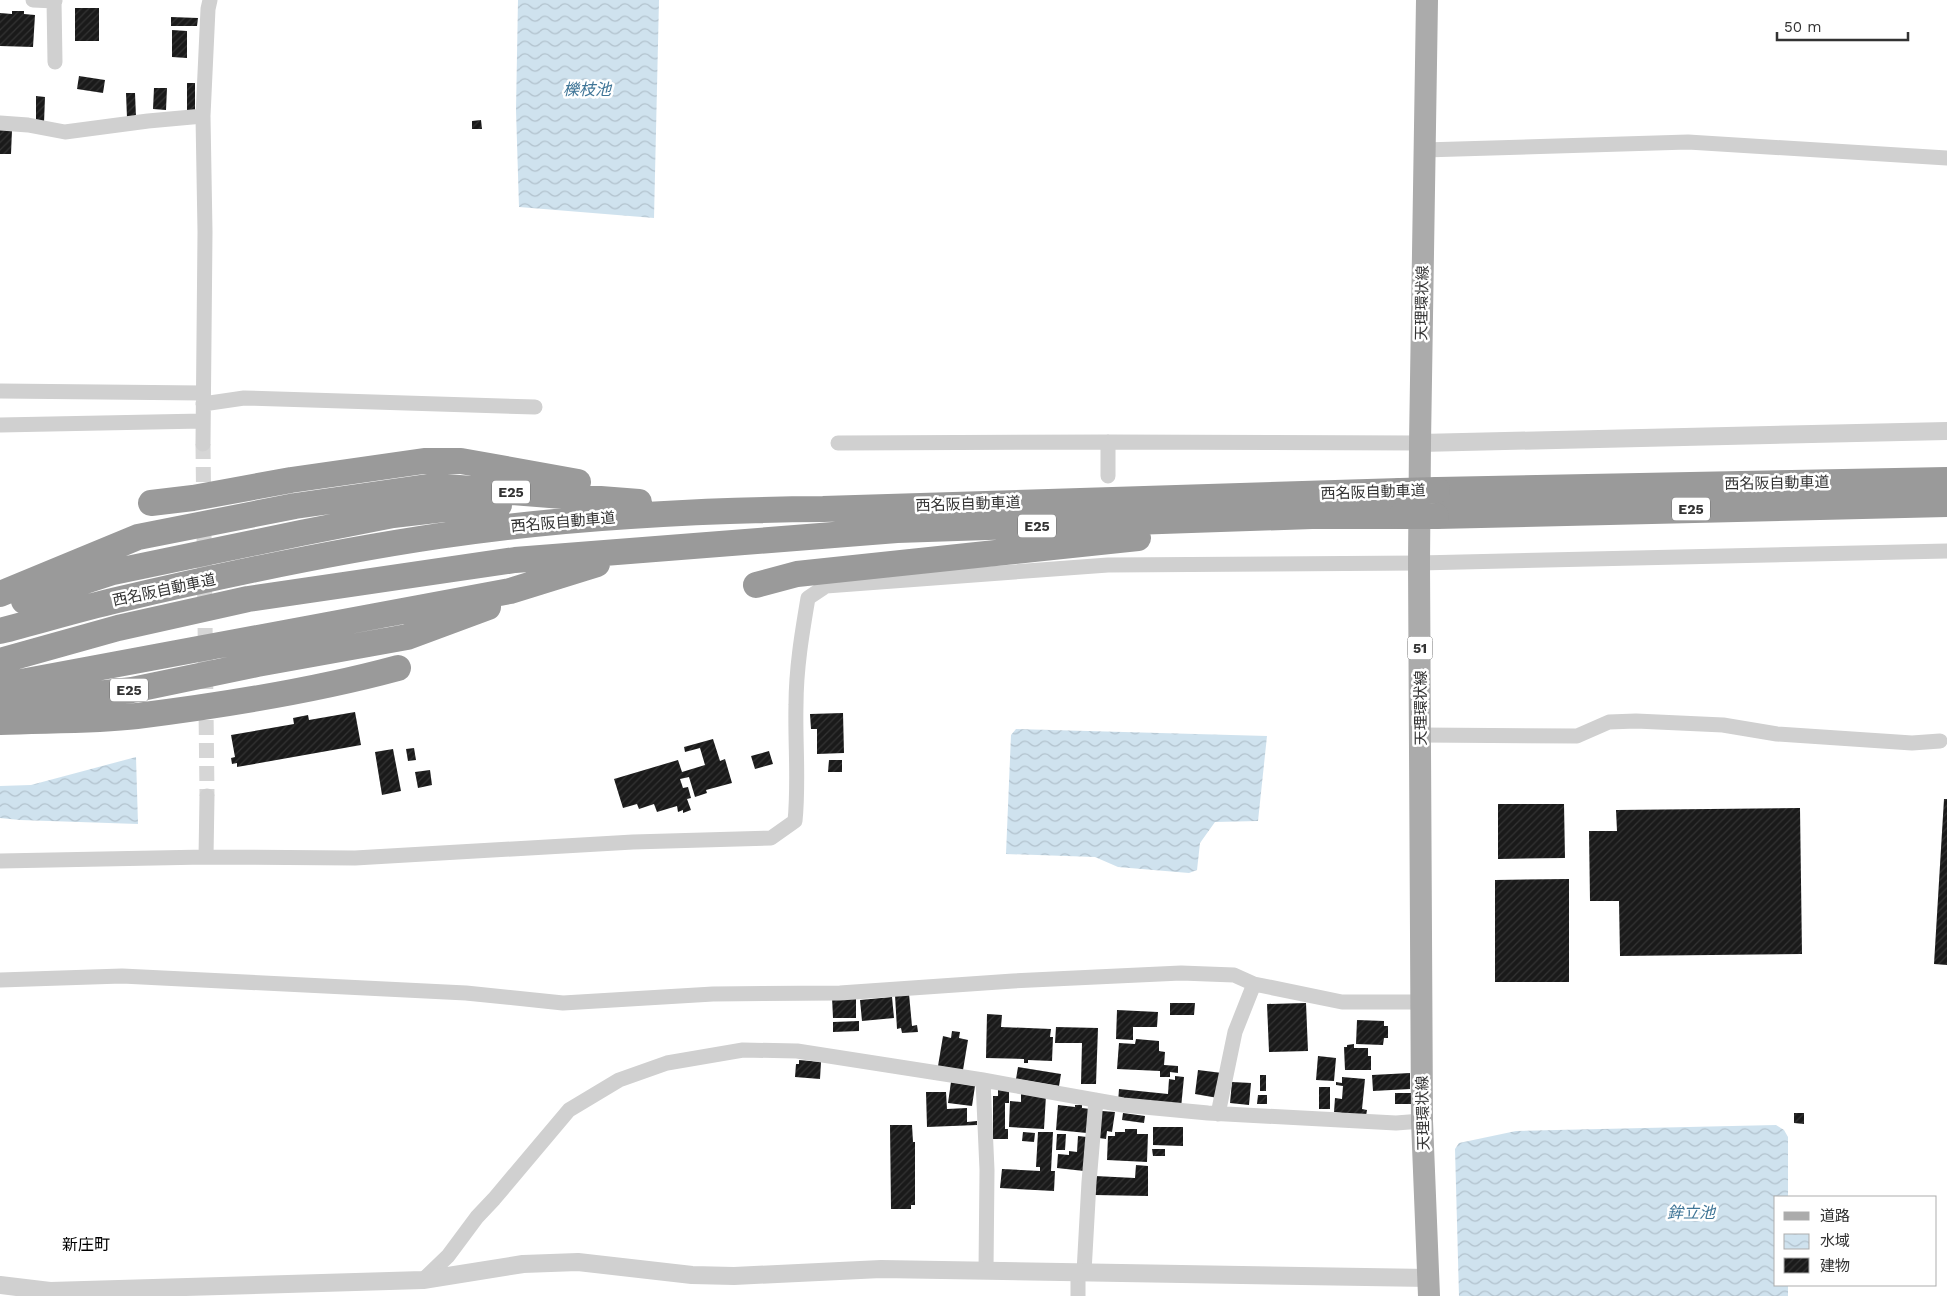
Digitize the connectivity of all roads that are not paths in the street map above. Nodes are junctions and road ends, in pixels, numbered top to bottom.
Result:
1 (33, 0) edge
2 (210, 0) edge
3 (1427, 0) edge
4 (54, 1) edge
5 (55, 62) dead end
6 (203, 116) junction
7 (0, 123) edge
8 (1424, 150) junction
9 (1947, 158) edge
10 (0, 391) edge
11 (203, 398) junction
12 (535, 407) dead end
13 (203, 421) junction
14 (0, 425) edge
15 (1947, 431) edge
16 (1108, 442) junction
17 (838, 443) dead end
18 (1420, 443) junction
19 (202, 444) tunnel mouth
20 (1108, 476) dead end
21 (1947, 480) edge
22 (151, 503) dead end
23 (1401, 503) junction
24 (1947, 504) edge
25 (727, 510) junction
26 (1312, 516) junction
27 (673, 546) junction
28 (1947, 551) edge
29 (1419, 563) junction
30 (579, 569) junction
31 (756, 586) dead end
32 (0, 594) edge
33 (0, 601) edge
34 (503, 602) junction
35 (0, 609) edge
36 (0, 619) edge
37 (0, 631) edge
38 (0, 661) edge
39 (0, 670) edge
40 (0, 678) edge
41 (0, 686) edge
42 (0, 697) edge
43 (0, 707) edge
44 (0, 722) edge
45 (1421, 735) junction
46 (1940, 741) dead end
47 (207, 796) tunnel mouth
48 (206, 857) junction
49 (0, 861) edge
50 (0, 980) edge
51 (1254, 984) junction
52 (1422, 1002) junction
53 (983, 1080) junction
54 (1096, 1100) junction
55 (1218, 1114) junction
56 (1422, 1121) junction
57 (986, 1270) junction
58 (1081, 1272) junction
59 (423, 1280) junction
60 (0, 1285) edge
61 (1429, 1287) edge
62 (49, 1293) edge
63 (1078, 1296) edge

1 - 4 street
2 - 6 street
3 - 8 main road, 天理環状線 / 51
4 - 5 street
6 - 7 street
6 - 11 street
8 - 9 street
8 - 18 main road, 天理環状線 / 51
10 - 11 street
11 - 12 street
11 - 13 street
13 - 14 street
13 - 19 street
15 - 18 street
16 - 17 street
16 - 18 street
16 - 20 street
18 - 29 main road, 天理環状線 / 51
21 - 23 highway, 西名阪自動車道 / E25, bridge
22 - 25 highway
23 - 24 highway, 西名阪自動車道 / E25, bridge
23 - 25 highway, 西名阪自動車道 / E25
23 - 26 highway, 西名阪自動車道 / E25
25 - 32 highway, E25
25 - 33 highway, E25
25 - 35 highway, E25
25 - 36 highway, E25
25 - 37 highway, 西名阪自動車道 / E25
26 - 27 highway, 西名阪自動車道 / E25
26 - 31 highway
27 - 30 highway, E25
27 - 38 highway, 西名阪自動車道 / E25
27 - 39 highway, E25
27 - 40 highway, E25
28 - 29 street
29 - 45 main road, 天理環状線 / 51
29 - 48 street
30 - 34 highway, E25
30 - 41 highway, E25
34 - 42 highway, E25
34 - 43 highway, E25
43 - 44 highway
45 - 46 street
45 - 52 main road, 天理環状線 / 51
47 - 48 street
48 - 49 street
50 - 51 street
51 - 52 street
51 - 55 street
52 - 56 main road, 天理環状線 / 51
53 - 54 street
53 - 57 street
53 - 59 street
54 - 55 street
54 - 58 street
55 - 56 street
56 - 61 main road, 天理環状線 / 51
57 - 58 street
57 - 59 street
58 - 61 street
58 - 63 street
59 - 62 street
60 - 62 street

